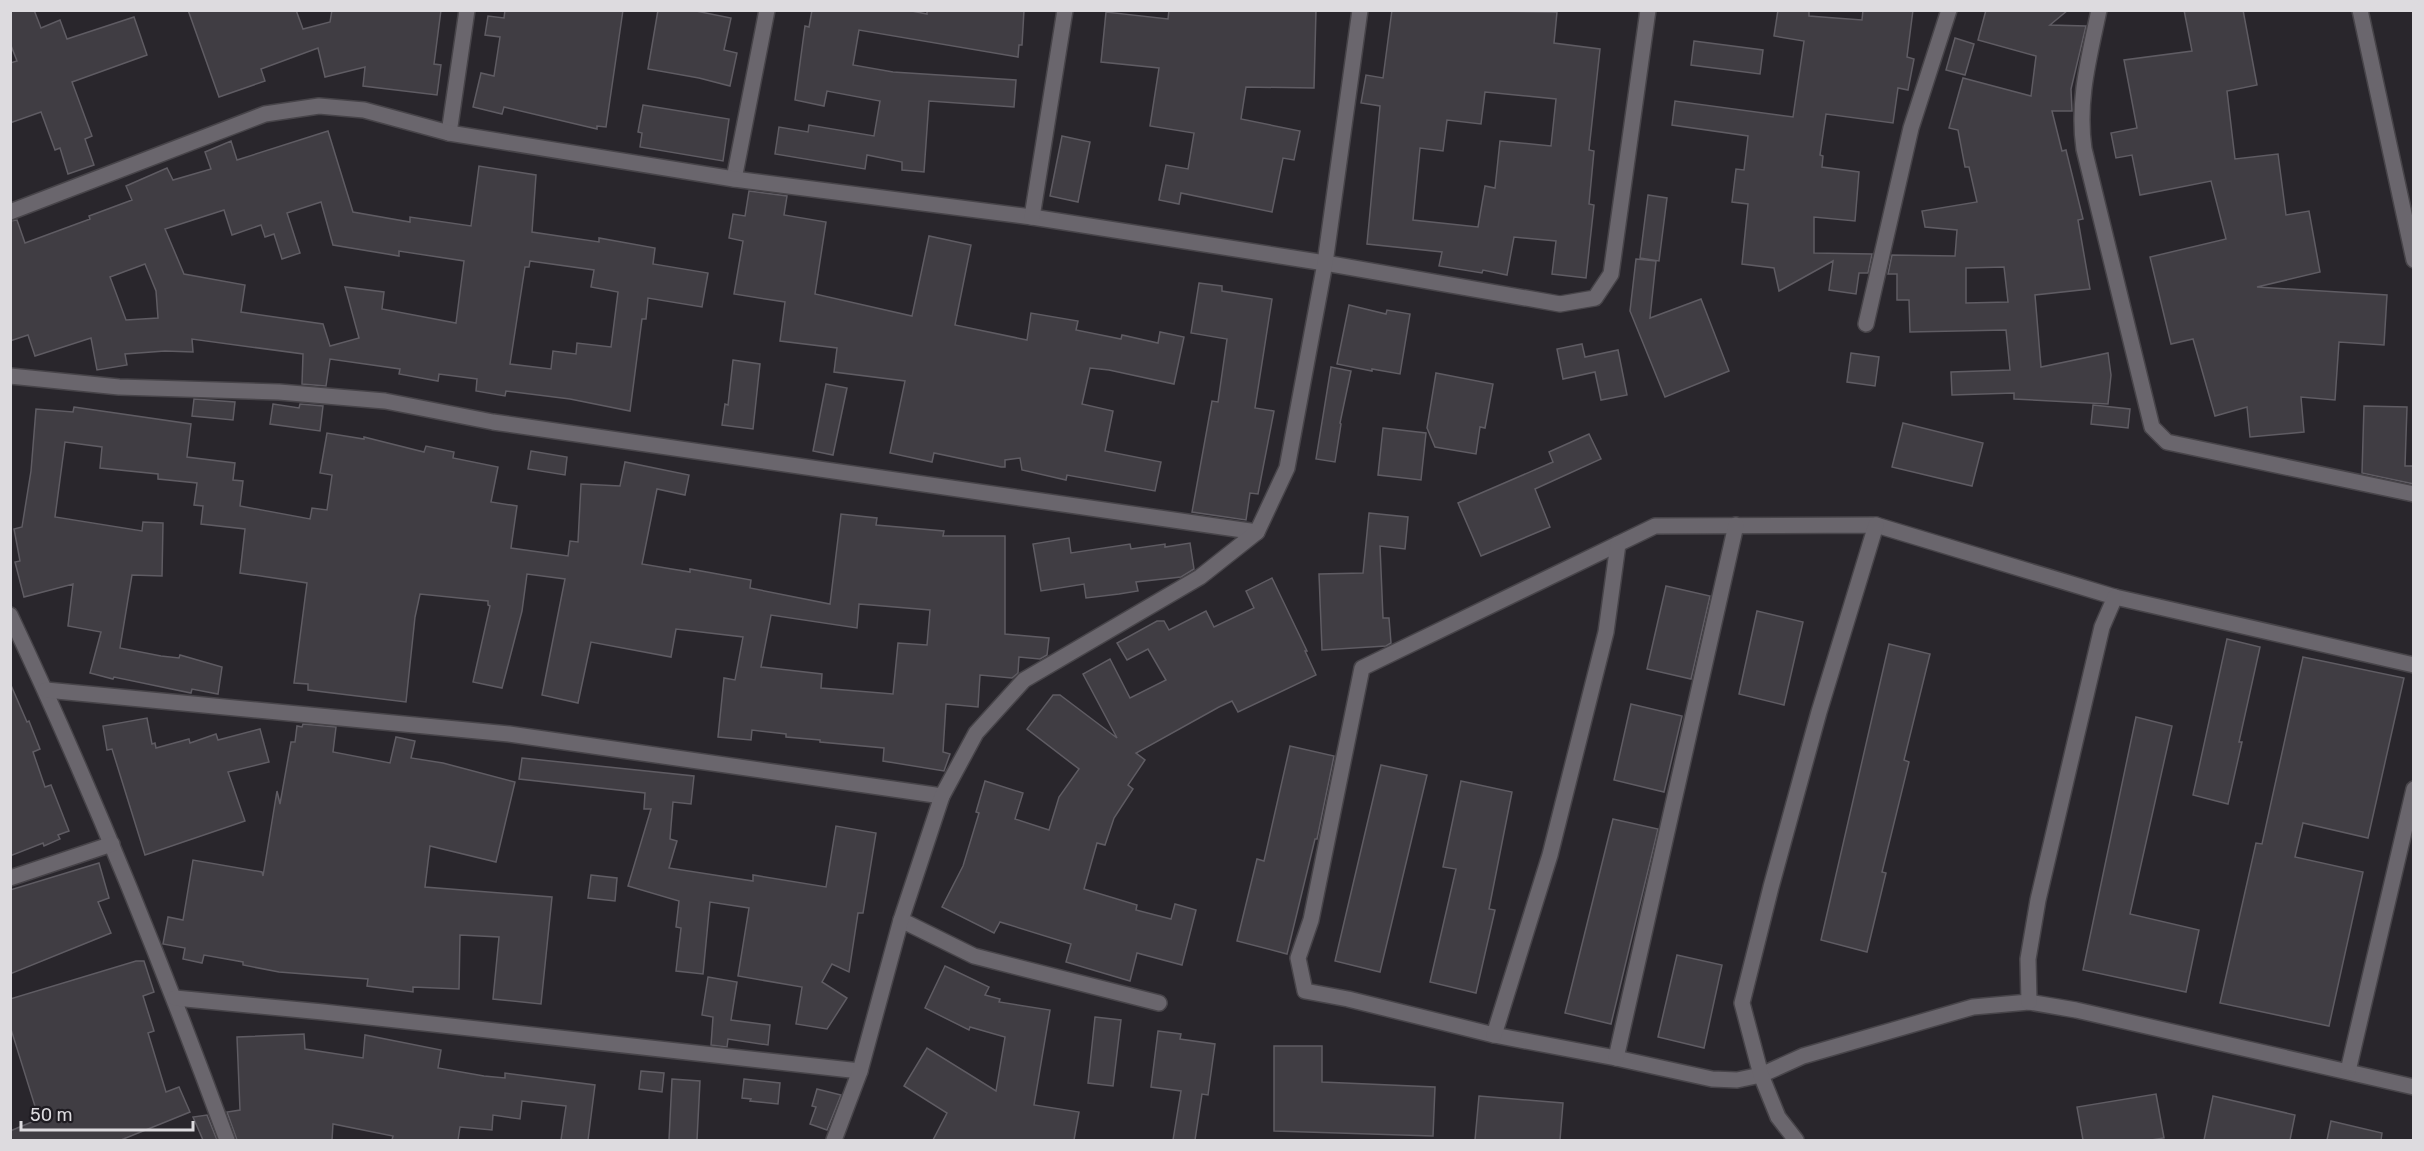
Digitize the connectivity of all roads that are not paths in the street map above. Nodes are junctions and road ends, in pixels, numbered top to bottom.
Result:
1 (467, 10) edge
2 (767, 10) edge
3 (1065, 10) edge
4 (1360, 10) edge
5 (1648, 10) edge
6 (1949, 10) edge
7 (2099, 10) edge
8 (2360, 10) edge
9 (449, 133) junction
10 (734, 179) junction
11 (10, 212) edge
12 (1032, 218) junction
13 (2414, 260) edge
14 (1325, 263) junction
15 (1866, 324) dead end
16 (10, 375) edge
17 (2414, 494) edge
18 (1736, 525) junction
19 (1876, 525) junction
20 (1257, 532) junction
21 (1618, 544) junction
22 (2115, 597) junction
23 (10, 615) edge
24 (2414, 665) edge
25 (46, 690) junction
26 (2414, 789) edge
27 (942, 796) junction
28 (112, 844) junction
29 (10, 878) edge
30 (901, 920) junction
31 (175, 998) junction
32 (2029, 1002) junction
33 (1159, 1003) dead end
34 (1494, 1035) junction
35 (1616, 1058) junction
36 (860, 1071) junction
37 (2348, 1071) junction
38 (1761, 1075) junction
39 (2414, 1087) edge
40 (227, 1140) edge
41 (834, 1140) edge
42 (1796, 1140) edge

1 - 9 street
2 - 10 street
3 - 12 street
4 - 14 street
5 - 14 street
6 - 15 street
7 - 17 street
8 - 13 street
9 - 10 street
9 - 11 street
10 - 12 street
12 - 14 street
14 - 20 street
16 - 20 street
18 - 19 street
18 - 21 street
18 - 35 street
19 - 22 street
19 - 38 street
20 - 27 street
21 - 34 street
21 - 34 street
22 - 24 street
22 - 32 street
23 - 25 street
25 - 27 street
25 - 28 street
26 - 37 street
27 - 30 street
28 - 29 street
28 - 31 street
30 - 33 street
30 - 36 street
31 - 36 street
31 - 40 street
32 - 37 street
32 - 38 street
34 - 35 street
35 - 38 street
36 - 41 street
37 - 39 street
38 - 42 street

